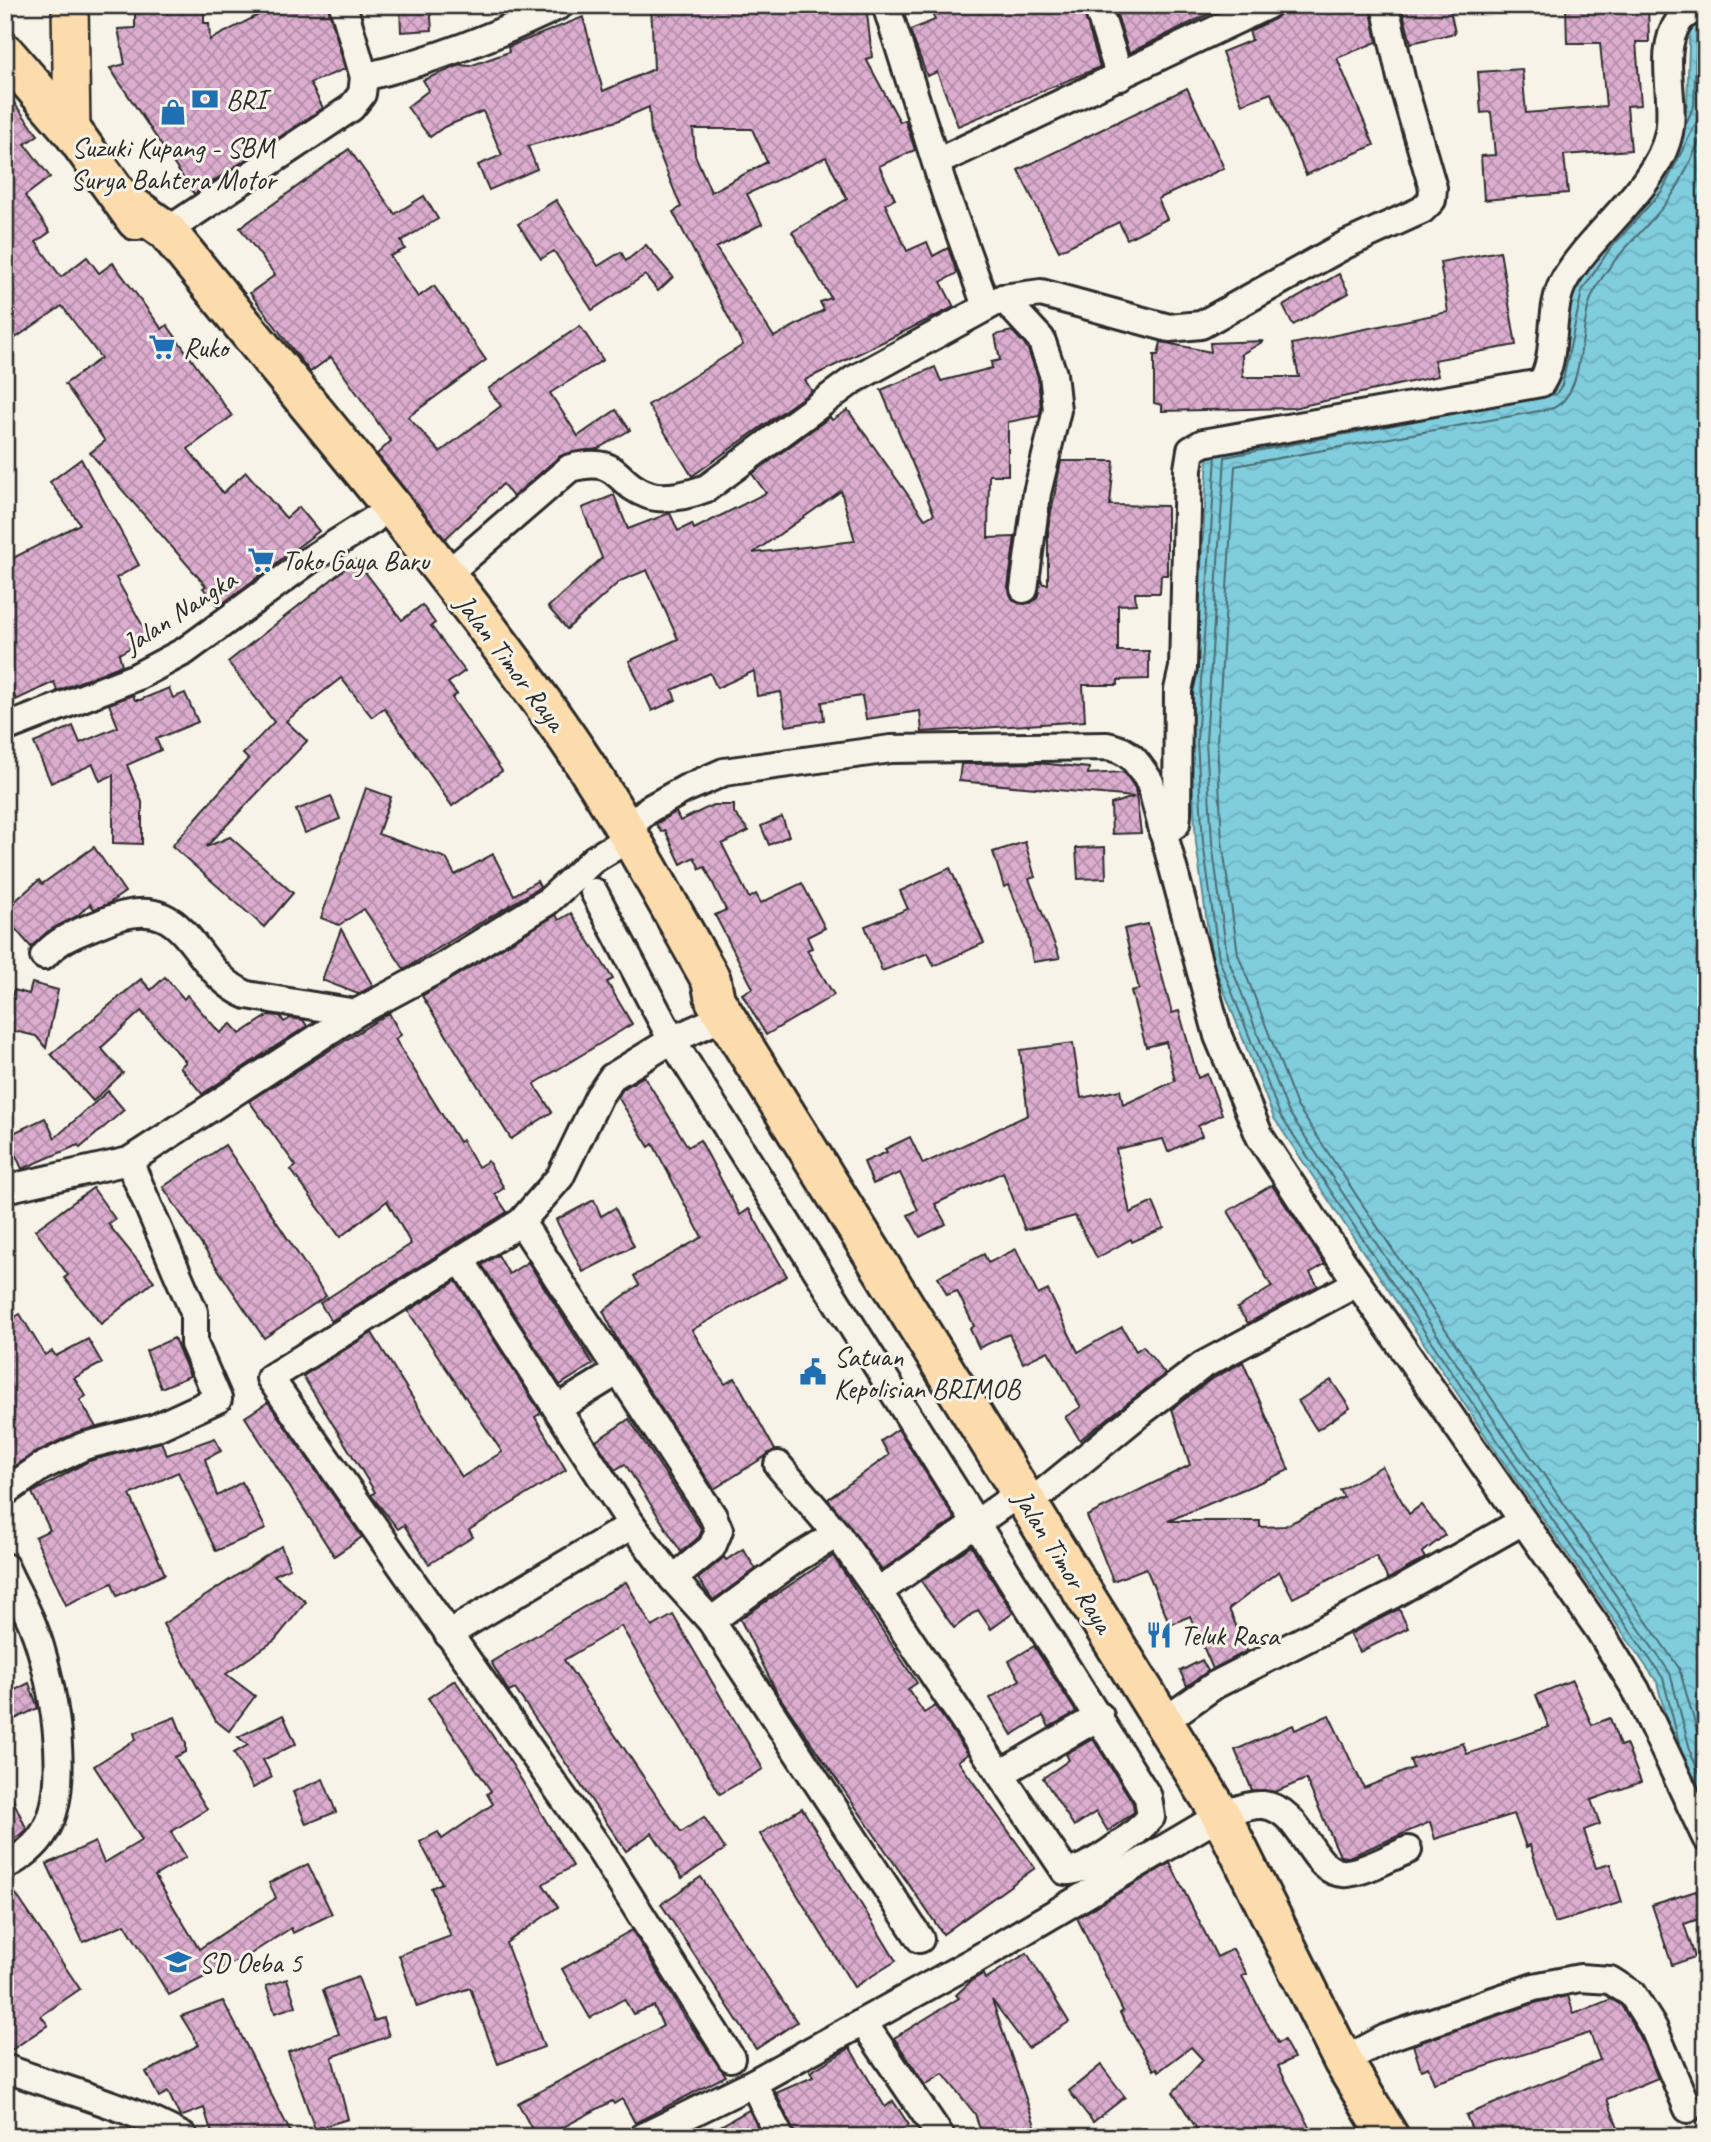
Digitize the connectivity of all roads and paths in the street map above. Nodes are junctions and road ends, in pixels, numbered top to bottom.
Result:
1 (70, 5) edge
2 (343, 5) edge
3 (560, 5) edge
4 (886, 5) edge
5 (1097, 5) edge
6 (1268, 5) edge
7 (1385, 5) edge
8 (1700, 5) edge
9 (5, 53) edge
10 (1120, 76) junction
11 (364, 77) junction
12 (72, 131) junction
13 (937, 162) junction
14 (122, 199) junction
15 (166, 231) junction
16 (995, 302) junction
17 (373, 520) junction
18 (446, 575) junction
19 (1024, 589) dead end
20 (5, 728) edge
21 (1163, 833) junction
22 (620, 838) junction
23 (594, 892) dead end
24 (44, 956) dead end
25 (720, 1008) junction
26 (356, 1013) junction
27 (672, 1040) junction
28 (129, 1160) junction
29 (5, 1189) edge
30 (521, 1222) junction
31 (462, 1262) junction
32 (1357, 1283) junction
33 (617, 1372) junction
34 (558, 1408) junction
35 (778, 1465) dead end
36 (5, 1492) edge
37 (1025, 1498) junction
38 (1523, 1521) junction
39 (979, 1523) junction
40 (632, 1525) junction
41 (837, 1534) junction
42 (5, 1567) edge
43 (673, 1579) junction
44 (878, 1592) junction
45 (712, 1621) junction
46 (448, 1634) junction
47 (1100, 1716) junction
48 (1163, 1722) junction
49 (1000, 1774) junction
50 (1222, 1815) junction
51 (1706, 1838) edge
52 (1408, 1850) dead end
53 (5, 1867) edge
54 (920, 1939) dead end
55 (863, 2022) junction
56 (731, 2058) dead end
57 (1343, 2061) junction
58 (5, 2068) edge
59 (753, 2083) junction
60 (1688, 2109) dead end
61 (655, 2134) edge
62 (184, 2137) edge
63 (780, 2137) edge
64 (941, 2137) edge
65 (1389, 2137) edge

1 - 12 main road
2 - 11 street
3 - 11 street
4 - 13 street
5 - 10 street
6 - 10 street
7 - 16 street
8 - 21 street
9 - 12 highway, Jalan Timor Raya
10 - 13 street
11 - 15 street
12 - 14 highway, Jalan Timor Raya
13 - 16 street
14 - 15 highway, Jalan Timor Raya
14 - 17 highway, Jalan Timor Raya
15 - 18 highway, Jalan Timor Raya
16 - 18 street
16 - 19 street
17 - 20 street, Jalan Nangka
17 - 22 highway, Jalan Timor Raya
18 - 22 highway, Jalan Timor Raya
21 - 22 street
21 - 32 street
22 - 25 highway, Jalan Timor Raya
22 - 26 street
23 - 27 street
24 - 26 street
25 - 27 street
25 - 37 highway, Jalan Timor Raya
26 - 28 street
27 - 30 street
27 - 39 street
28 - 29 street
28 - 36 street
30 - 31 street
30 - 33 street
31 - 34 street
31 - 46 street
32 - 37 street
32 - 38 street
33 - 34 street
33 - 43 street
34 - 40 street
35 - 41 street
37 - 39 street
37 - 48 highway, Jalan Timor Raya
38 - 48 street
38 - 51 street
39 - 44 street
39 - 47 street
40 - 43 street
40 - 46 street
41 - 44 street
41 - 45 street
42 - 53 street
43 - 45 street
44 - 49 street
45 - 54 street
46 - 56 street
47 - 49 street
47 - 49 street
48 - 50 highway, Jalan Timor Raya
50 - 52 street
50 - 55 street
50 - 57 highway, Jalan Timor Raya
55 - 59 street
55 - 64 street
57 - 60 street
57 - 65 highway, Jalan Timor Raya
58 - 62 street
59 - 61 street
59 - 63 street

